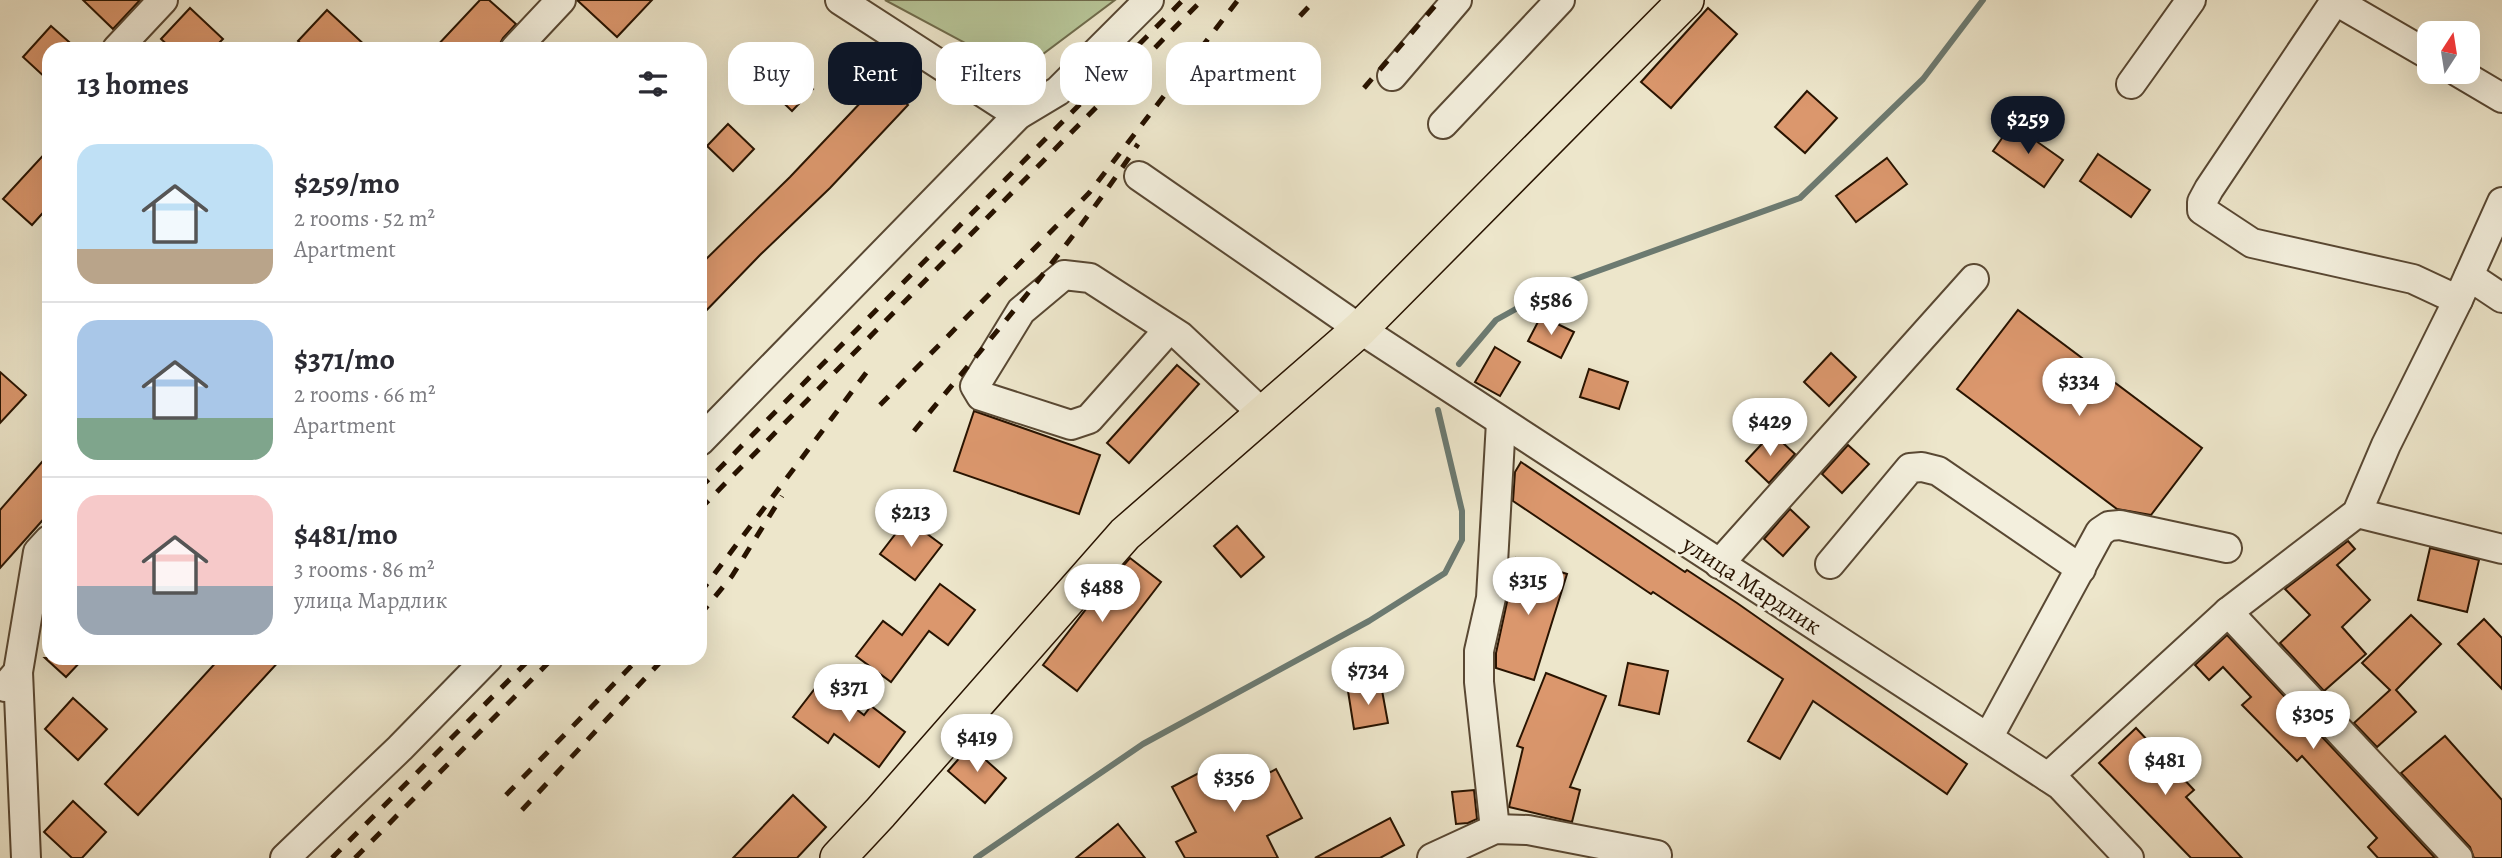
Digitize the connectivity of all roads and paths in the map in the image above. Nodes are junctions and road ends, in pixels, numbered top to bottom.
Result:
1 (163, 0) edge
2 (561, 0) edge
3 (839, 0) edge
4 (1149, 0) edge
5 (1457, 0) edge
6 (1560, 0) edge
7 (1686, 0) edge
8 (2191, 0) edge
9 (2335, 0) edge
10 (124, 42) edge
11 (521, 42) edge
12 (2417, 48) edge
13 (1392, 76) dead end
14 (2131, 84) dead end
15 (2479, 84) edge
16 (2502, 97) edge
17 (1018, 114) junction
18 (1443, 124) dead end
19 (1139, 176) dead end
20 (2502, 202) edge
21 (1974, 279) dead end
22 (2463, 288) junction
23 (2502, 298) edge
24 (1169, 329) junction
25 (1360, 329) junction
26 (1262, 413) junction
27 (1502, 422) junction
28 (707, 434) edge
29 (2357, 513) junction
30 (42, 548) edge
31 (2227, 548) dead end
32 (2502, 549) edge
33 (1719, 564) junction
34 (1830, 564) dead end
35 (2081, 569) junction
36 (2228, 612) junction
37 (481, 665) edge
38 (9, 682) edge
39 (1988, 738) junction
40 (2048, 777) junction
41 (1495, 829) junction
42 (1657, 855) dead end
43 (26, 858) edge
44 (285, 858) edge
45 (838, 858) edge
46 (1432, 858) edge
47 (2129, 858) edge
48 (2458, 858) edge

1 - 10 street
2 - 11 street
3 - 17 street
4 - 17 street
5 - 13 street
6 - 18 street
7 - 25 main road
8 - 14 street
9 - 12 street
9 - 22 street
15 - 16 street
17 - 28 street
19 - 25 street, улица Мардлик
20 - 22 street
21 - 33 street
22 - 23 street
22 - 29 street
24 - 24 street
24 - 26 street
25 - 26 main road
25 - 27 street, улица Мардлик
26 - 45 main road
27 - 33 street, улица Мардлик
27 - 41 street
29 - 32 street
29 - 36 street
30 - 38 street
31 - 35 street
33 - 39 street, улица Мардлик
34 - 35 street
35 - 39 street
36 - 40 street
36 - 48 street
37 - 44 street
38 - 43 street
39 - 40 street, улица Мардлик
40 - 47 street, улица Мардлик
41 - 42 street
41 - 46 street

